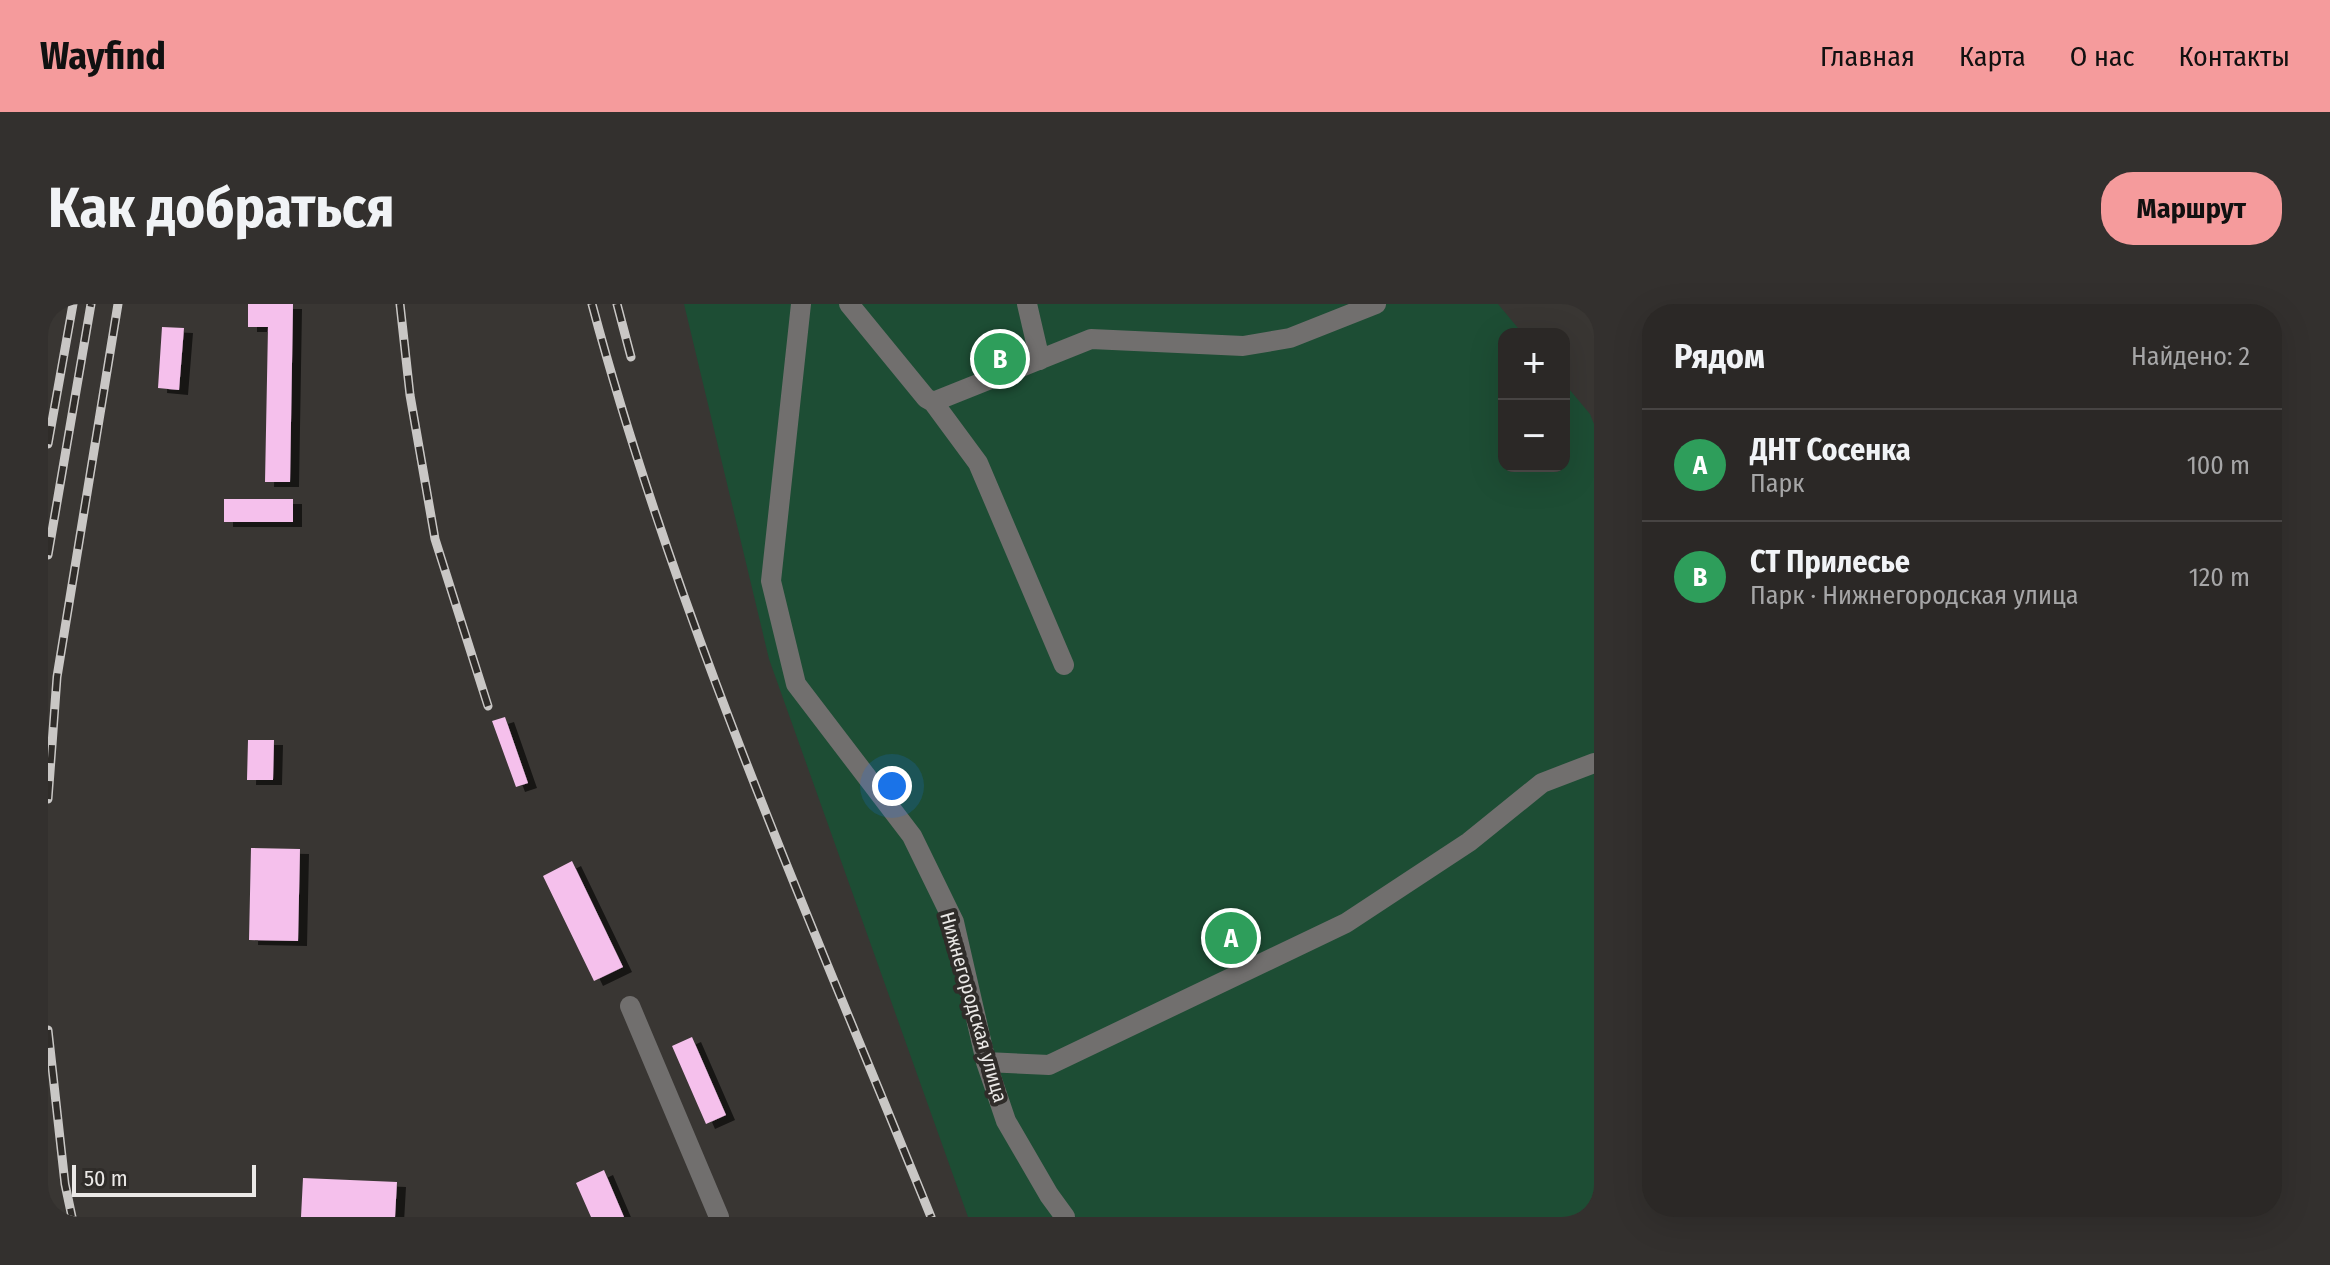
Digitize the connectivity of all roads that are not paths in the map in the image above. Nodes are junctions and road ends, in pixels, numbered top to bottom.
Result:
1 (801, 304) edge
2 (849, 304) edge
3 (1027, 304) edge
4 (1376, 304) edge
5 (1040, 360) junction
6 (933, 402) junction
7 (1064, 665) dead end
8 (1594, 763) edge
9 (630, 1006) dead end
10 (986, 1062) junction
11 (719, 1217) edge
12 (1065, 1217) edge

1 - 10 street, Нижнегородская улица
2 - 6 street
3 - 5 street
4 - 5 street
5 - 6 street
6 - 7 street
8 - 10 street
9 - 11 street
10 - 12 street, Нижнегородская улица

